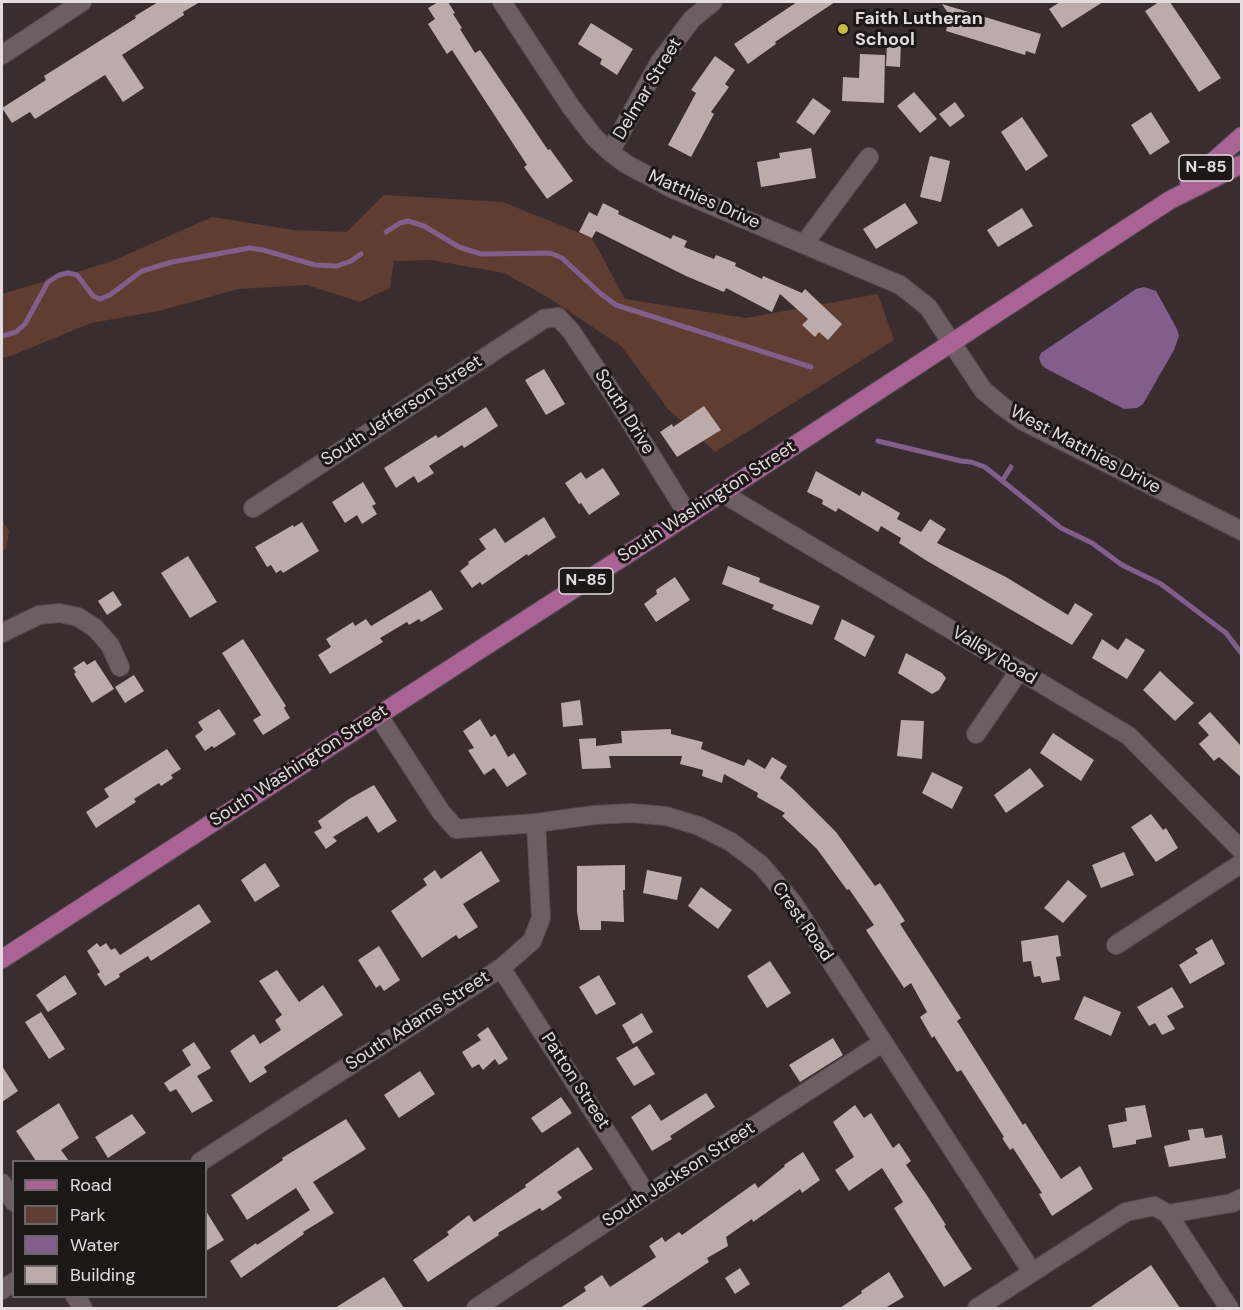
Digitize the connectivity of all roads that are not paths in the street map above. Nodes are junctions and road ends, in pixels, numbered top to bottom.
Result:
1 (82, 2) edge
2 (502, 2) edge
3 (713, 2) edge
4 (2, 55) edge
5 (1242, 136) edge
6 (610, 152) junction
7 (868, 157) dead end
8 (1242, 164) edge
9 (1170, 200) junction
10 (804, 244) junction
11 (553, 318) joint
12 (953, 342) junction
13 (722, 493) junction
14 (253, 508) dead end
15 (688, 515) junction
16 (1242, 531) edge
17 (2, 633) edge
18 (120, 667) dead end
19 (1019, 671) junction
20 (378, 715) junction
21 (976, 734) dead end
22 (536, 823) junction
23 (1242, 851) edge
24 (1242, 863) edge
25 (1116, 945) dead end
26 (2, 959) edge
27 (501, 968) junction
28 (882, 1043) junction
29 (202, 1160) edge
30 (2, 1183) edge
31 (647, 1195) junction
32 (1242, 1198) edge
33 (12, 1199) edge
34 (1168, 1214) junction
35 (1032, 1272) junction
36 (477, 1308) edge
37 (977, 1308) edge
38 (1228, 1308) edge

1 - 4 street
2 - 6 street, Matthies Drive
3 - 6 street, Delmar Street
5 - 9 main road, South Washington Street / N-85
6 - 10 street, Matthies Drive
7 - 10 street
8 - 9 main road, South Washington Street / N-85
9 - 12 main road, South Washington Street / N-85
10 - 12 street, Matthies Drive
11 - 14 street, South Jefferson Street
11 - 15 street, South Drive
12 - 13 main road, South Washington Street / N-85
12 - 16 street, West Matthies Drive
13 - 15 main road, South Washington Street / N-85
13 - 19 street, Valley Road
15 - 20 main road, South Washington Street / N-85
17 - 18 street
19 - 21 street
19 - 23 street, Valley Road
20 - 22 street, Crest Road
20 - 26 main road, South Washington Street / N-85
22 - 27 street, South Adams Street
22 - 28 street, Crest Road
24 - 25 street
27 - 29 street, South Adams Street
27 - 31 street, Patton Street
28 - 31 street, South Jackson Street
28 - 35 street, Crest Road
30 - 33 street
31 - 36 street, South Jackson Street
32 - 34 street
34 - 35 street
34 - 38 street
35 - 37 street

